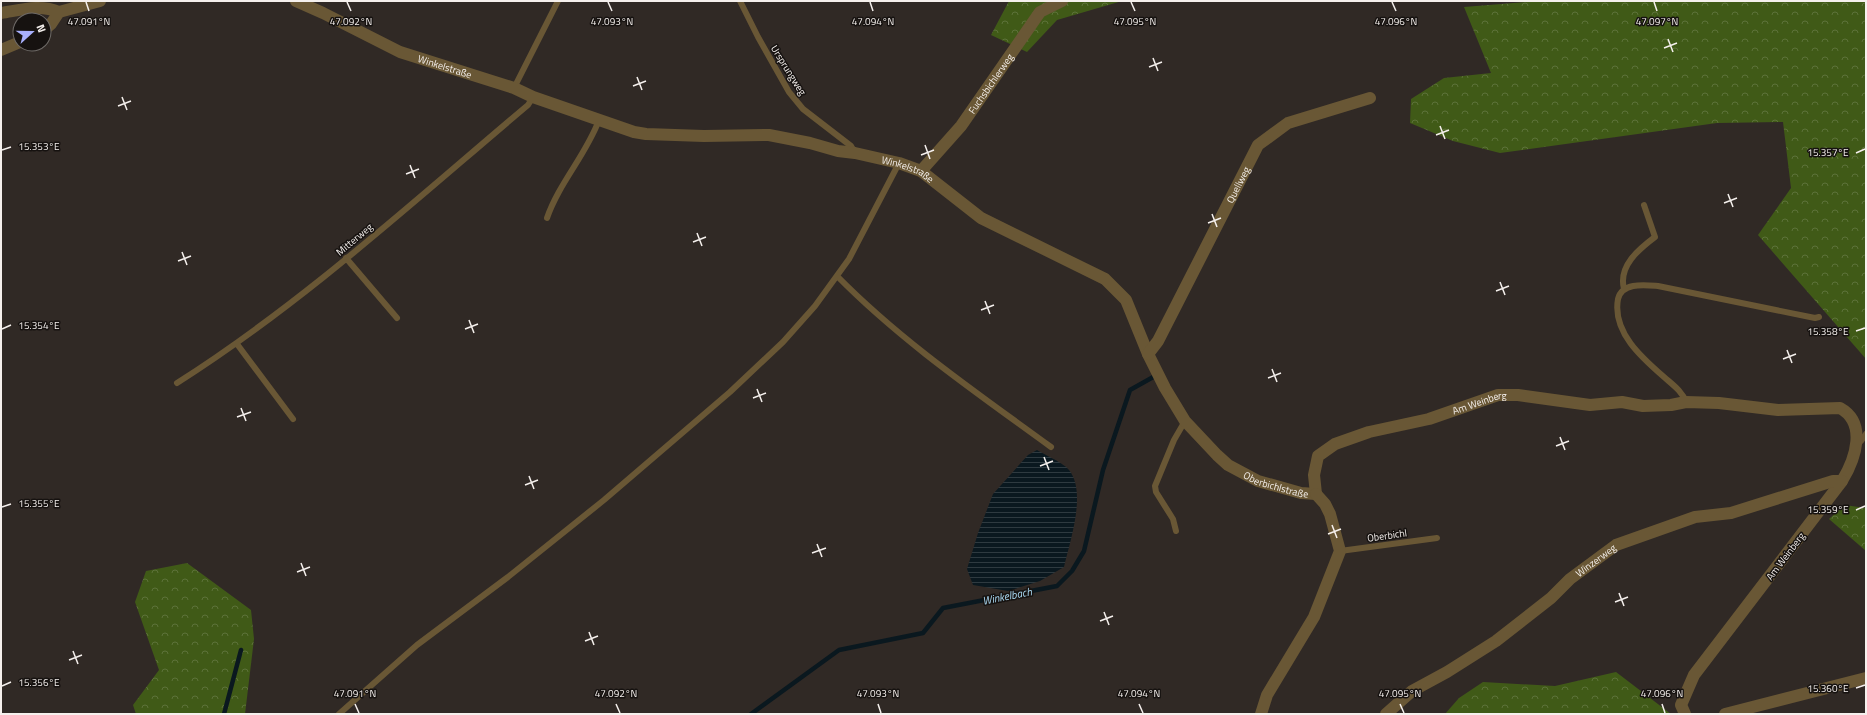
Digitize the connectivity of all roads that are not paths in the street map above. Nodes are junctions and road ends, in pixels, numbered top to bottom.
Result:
1 (100, 1) edge
2 (296, 1) edge
3 (558, 1) edge
4 (740, 1) edge
5 (1062, 1) edge
6 (86, 3) edge
7 (59, 12) junction
8 (1, 13) edge
9 (52, 22) edge
10 (12, 45) edge
11 (1, 50) edge
12 (514, 88) junction
13 (533, 97) junction
14 (1370, 98) dead end
15 (599, 120) junction
16 (855, 152) junction
17 (899, 163) junction
18 (920, 171) junction
19 (1644, 204) dead end
20 (547, 218) dead end
21 (346, 258) junction
22 (837, 276) junction
23 (1624, 289) junction
24 (1819, 317) dead end
25 (397, 318) dead end
26 (237, 344) junction
27 (1148, 354) junction
28 (177, 383) dead end
29 (1686, 402) junction
30 (293, 419) dead end
31 (1185, 421) junction
32 (1863, 438) edge
33 (1051, 446) dead end
34 (1842, 481) junction
35 (1316, 494) junction
36 (1176, 531) dead end
37 (1437, 538) dead end
38 (1340, 551) junction
39 (1866, 678) edge
40 (339, 714) edge
41 (1261, 714) edge
42 (1386, 714) edge
43 (1684, 714) edge
44 (1725, 714) edge

1 - 6 street
2 - 12 street, Winkelstraße
3 - 12 lane
4 - 16 lane, Ursprungweg
5 - 18 street, Fuchsbichlerweg
6 - 7 street
7 - 8 street
7 - 9 street
10 - 11 street
12 - 13 street, Winkelstraße
13 - 15 street, Winkelstraße
13 - 21 lane, Mitterweg
14 - 27 street, Quellweg
15 - 16 street, Winkelstraße
15 - 20 lane
16 - 17 street, Winkelstraße
17 - 18 street, Winkelstraße
17 - 22 lane
18 - 27 street, Winkelstraße
19 - 23 lane
21 - 25 lane
21 - 26 lane, Mitterweg
22 - 33 lane
22 - 40 lane
23 - 24 lane
23 - 29 lane
26 - 28 lane, Mitterweg
26 - 30 lane
27 - 31 street, Oberbichlstraße
29 - 32 street, Am Weinberg
29 - 35 street, Am Weinberg
31 - 35 street, Oberbichlstraße
31 - 36 lane
32 - 34 street, Am Weinberg
34 - 42 street, Winzerweg
34 - 43 street, Am Weinberg
35 - 38 street, Oberbichlstraße
37 - 38 lane, Oberbichl
38 - 41 street
39 - 44 street

